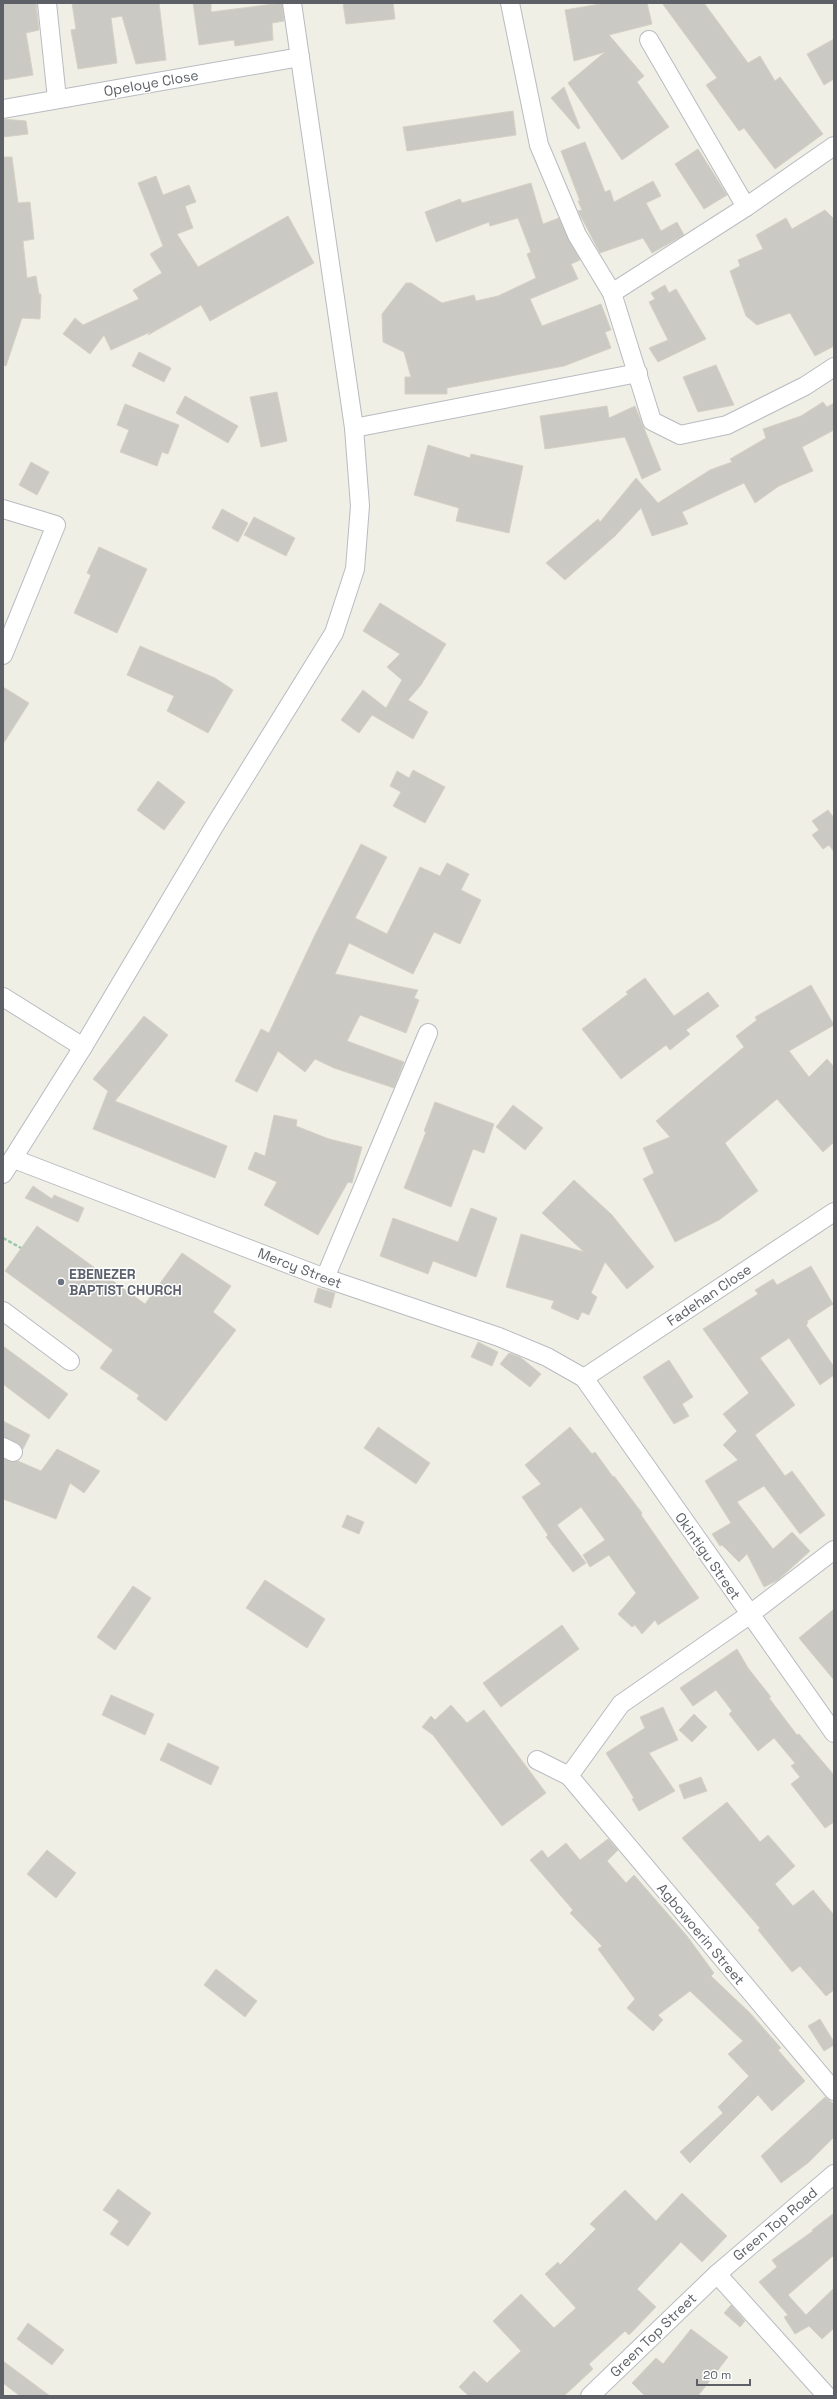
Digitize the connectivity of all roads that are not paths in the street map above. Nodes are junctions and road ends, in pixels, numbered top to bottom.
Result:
1 (47, 3) edge
2 (292, 3) edge
3 (510, 3) edge
4 (649, 40) dead end
5 (300, 58) junction
6 (57, 98) junction
7 (3, 109) edge
8 (834, 146) edge
9 (746, 207) junction
10 (612, 293) junction
11 (834, 367) edge
12 (638, 374) junction
13 (354, 428) junction
14 (3, 509) edge
15 (3, 655) edge
16 (3, 997) edge
17 (428, 1033) dead end
18 (83, 1047) junction
19 (14, 1158) junction
20 (3, 1174) edge
21 (834, 1212) edge
22 (325, 1278) junction
23 (3, 1311) edge
24 (70, 1361) dead end
25 (584, 1378) junction
26 (834, 1550) edge
27 (749, 1615) junction
28 (834, 1733) edge
29 (537, 1760) dead end
30 (569, 1776) junction
31 (834, 2091) edge
32 (834, 2174) edge
33 (717, 2274) junction
34 (590, 2396) edge
35 (827, 2396) edge

1 - 6 street
2 - 5 street
3 - 10 street
4 - 9 street
5 - 6 street, Opeloye Close
5 - 13 street
6 - 7 street, Opeloye Close
8 - 9 street
9 - 10 street
10 - 12 street
11 - 12 street
12 - 13 street
13 - 18 street
14 - 15 street
16 - 18 street
17 - 22 street
18 - 19 street
19 - 20 street
19 - 22 street, Mercy Street
21 - 25 street, Fadehan Close
22 - 25 street, Mercy Street
23 - 24 street
25 - 27 street, Okintigu Street
26 - 27 street
27 - 28 street, Okintigu Street
27 - 30 street
29 - 30 street
30 - 31 street, Agbowoerin Street
32 - 33 street, Green Top Road
33 - 34 street, Green Top Street
33 - 35 street

